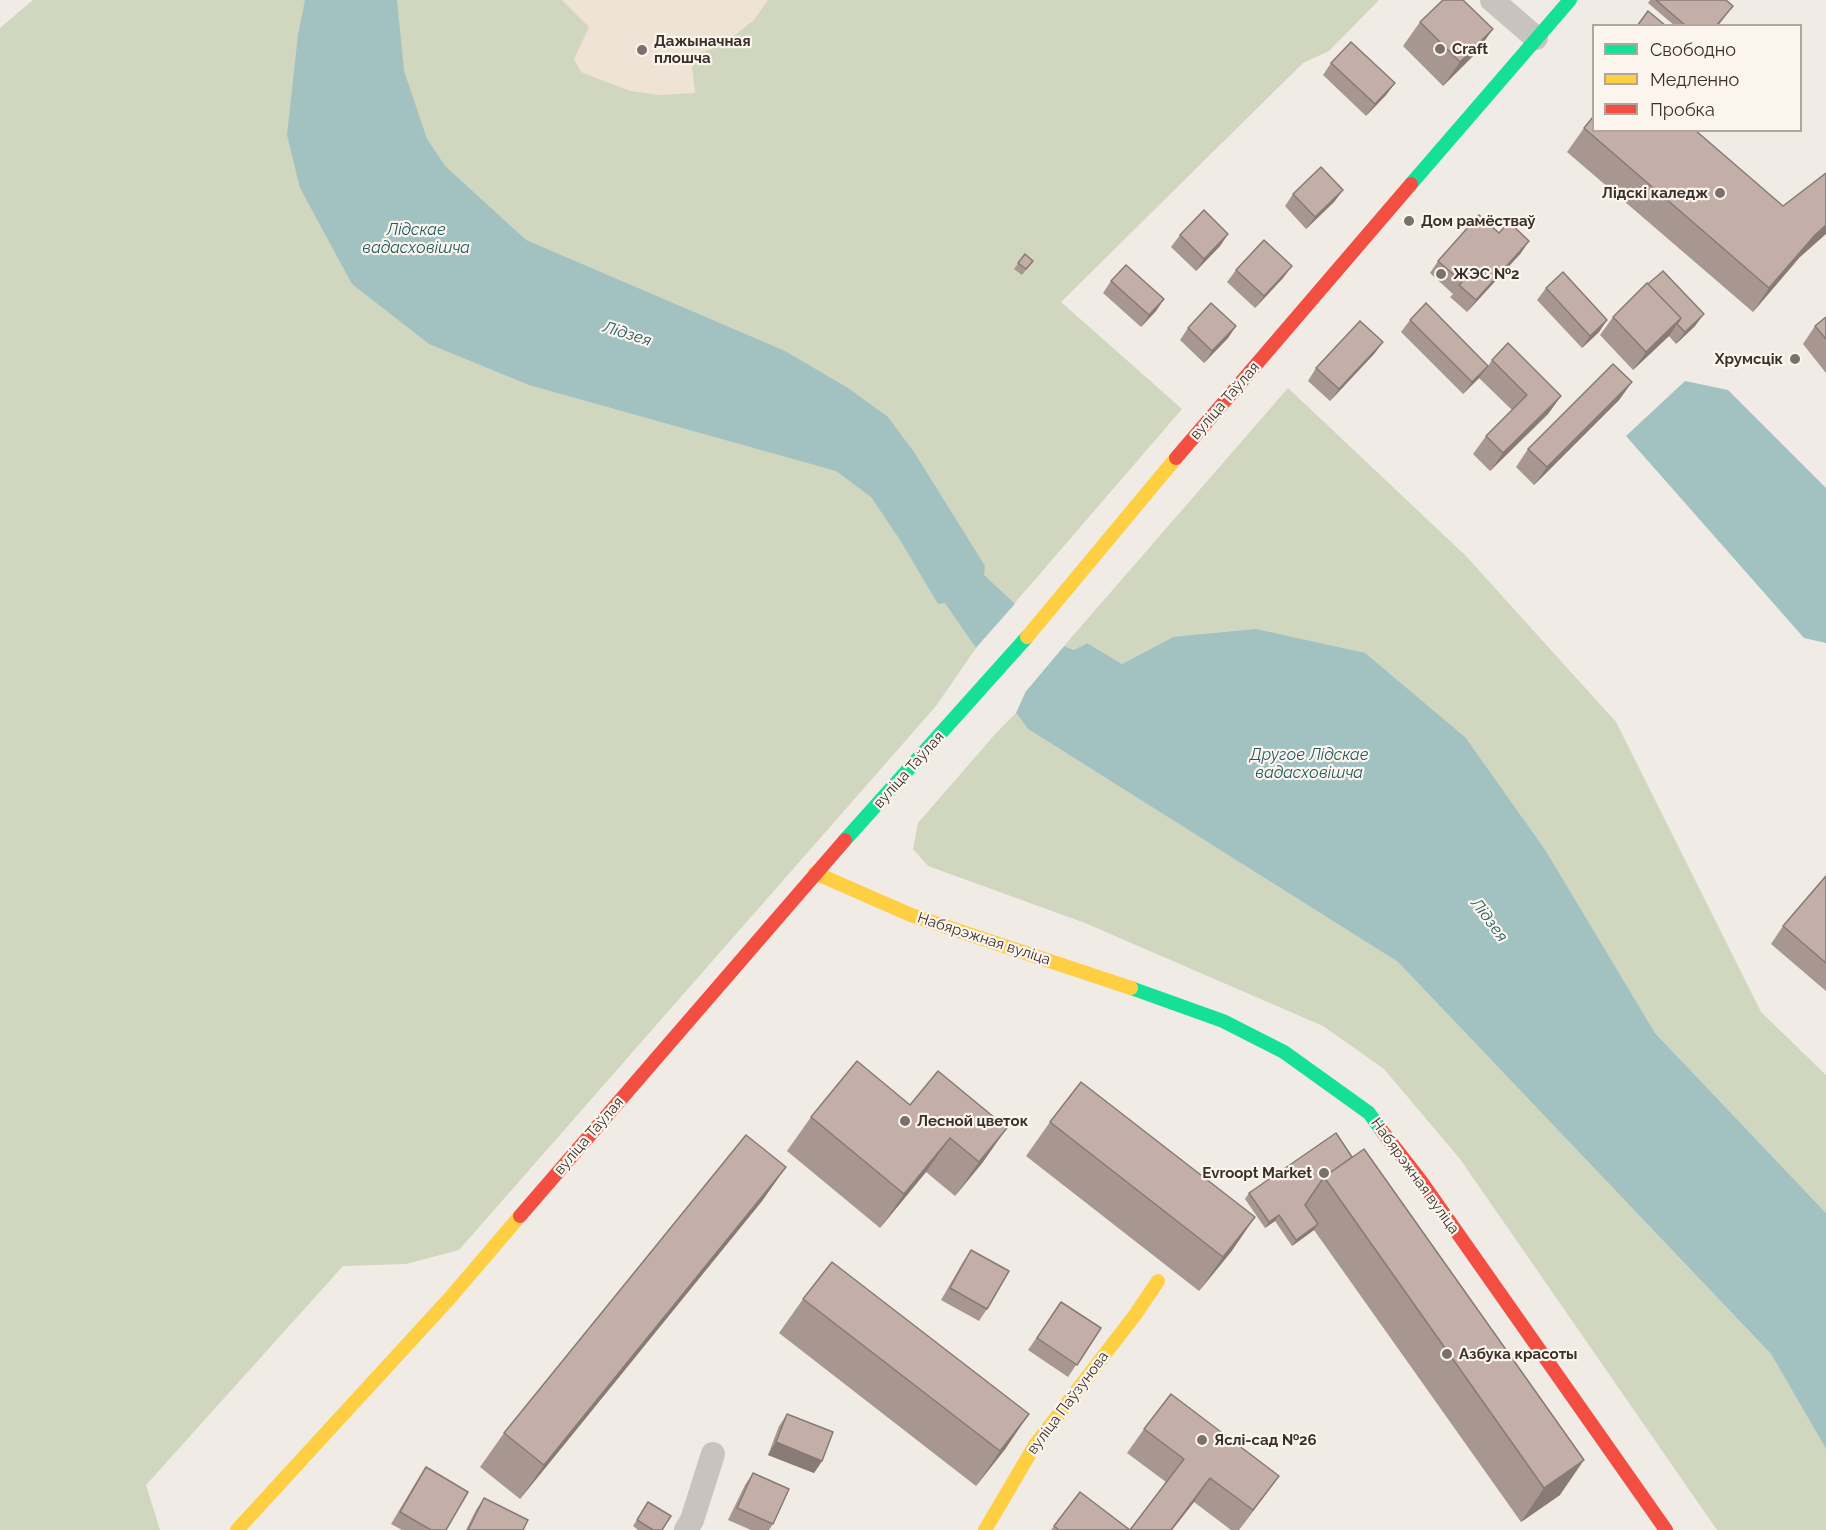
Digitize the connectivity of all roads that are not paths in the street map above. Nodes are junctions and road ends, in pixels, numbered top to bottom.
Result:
1 (1492, 0) edge
2 (1570, 0) edge
3 (1536, 38) junction
4 (815, 873) junction
5 (1158, 1281) dead end
6 (713, 1454) dead end
7 (237, 1530) edge
8 (686, 1530) edge
9 (985, 1530) edge
10 (1666, 1530) edge

1 - 3 street
2 - 3 main road, вуліца Таўлая
3 - 4 main road, вуліца Таўлая
4 - 7 main road, вуліца Таўлая
4 - 10 main road, Набярэжная вуліца
5 - 9 main road, вуліца Паўзунова
6 - 8 street

